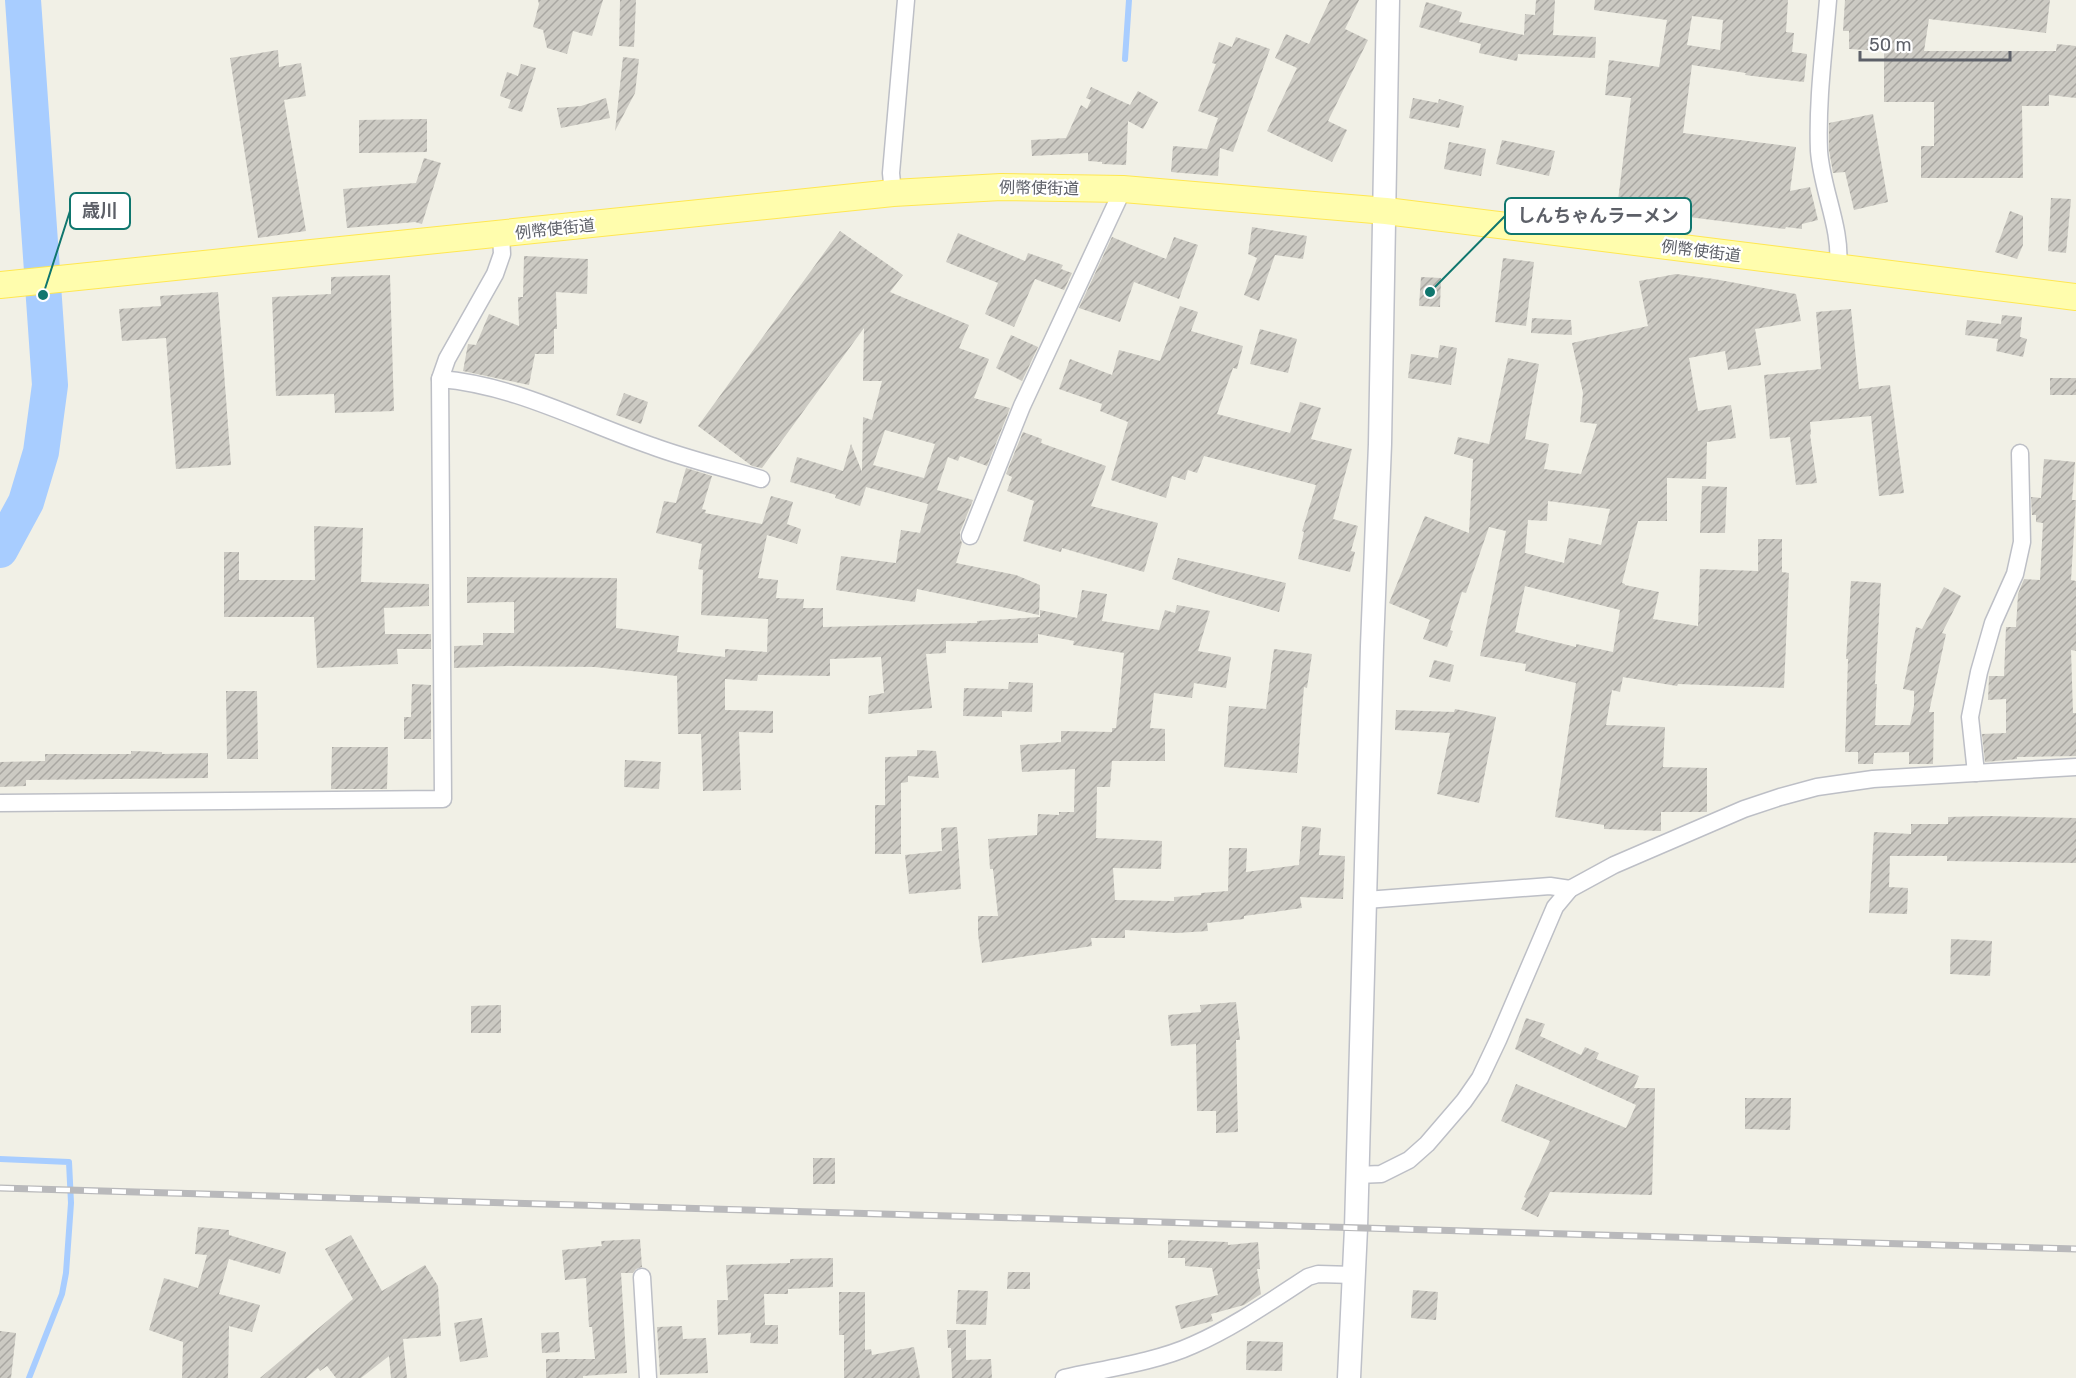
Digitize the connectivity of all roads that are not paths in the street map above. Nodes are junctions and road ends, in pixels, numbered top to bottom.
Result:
1 (906, 0) edge
2 (1388, 0) edge
3 (1828, 0) edge
4 (1123, 189) junction
5 (893, 193) junction
6 (1386, 211) junction
7 (501, 235) junction
8 (1838, 268) junction
9 (9, 284) edge
10 (2076, 297) edge
11 (440, 379) junction
12 (2020, 453) dead end
13 (761, 479) dead end
14 (970, 536) dead end
15 (2076, 767) edge
16 (1976, 772) junction
17 (0, 803) edge
18 (1570, 889) junction
19 (1366, 900) junction
20 (1357, 1175) junction
21 (1354, 1275) junction
22 (642, 1277) dead end
23 (648, 1378) edge
24 (1064, 1378) edge
25 (1349, 1378) edge

1 - 5 street
2 - 6 street
3 - 8 street
4 - 5 main road, 例幣使街道
4 - 6 main road, 例幣使街道
4 - 14 street
5 - 7 main road, 例幣使街道
6 - 8 main road, 例幣使街道
6 - 19 street
7 - 9 main road, 例幣使街道
7 - 11 street
8 - 10 main road, 例幣使街道
11 - 13 street
11 - 17 street
12 - 16 street
15 - 16 street
16 - 18 street
18 - 19 street
18 - 20 street
19 - 20 street
20 - 21 street
21 - 24 street
21 - 25 street
22 - 23 street

